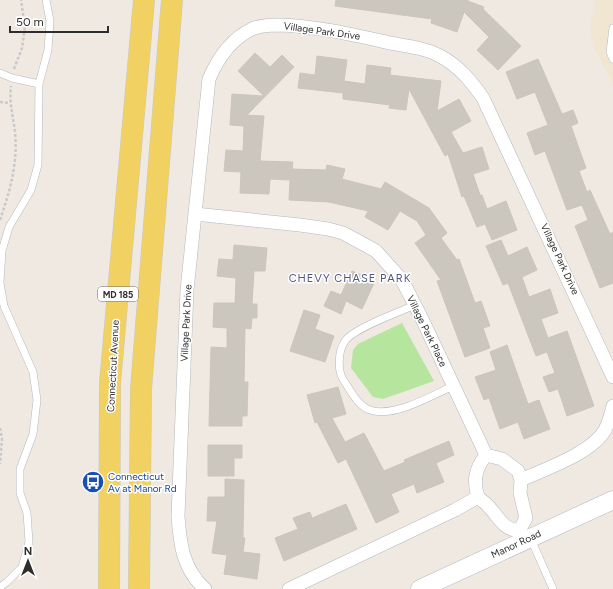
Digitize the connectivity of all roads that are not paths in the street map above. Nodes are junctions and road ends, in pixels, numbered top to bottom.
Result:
1 (46, 0) edge
2 (144, 0) edge
3 (172, 0) edge
4 (613, 28) edge
5 (613, 59) edge
6 (0, 73) edge
7 (39, 84) junction
8 (196, 214) junction
9 (0, 282) edge
10 (415, 305) junction
11 (613, 376) edge
12 (454, 386) junction
13 (613, 406) edge
14 (486, 455) junction
15 (521, 480) junction
16 (478, 497) junction
17 (613, 500) edge
18 (524, 536) junction
19 (9, 586) edge
20 (0, 587) edge
21 (109, 589) edge
22 (139, 589) edge
23 (205, 589) edge
24 (289, 589) edge
25 (420, 589) edge
26 (553, 589) edge

1 - 7 lane
2 - 21 main road, Connecticut Avenue / MD 185
3 - 22 main road, MD 185
4 - 5 lane
6 - 7 lane
7 - 9 lane
8 - 10 street, Village Park Place
8 - 11 street, Village Park Drive
8 - 23 street, Village Park Drive
9 - 19 lane
10 - 12 street, Village Park Place
10 - 12 lane
12 - 14 street, Village Park Place
13 - 15 street
14 - 15 street
14 - 16 street
15 - 18 street
16 - 18 street
16 - 24 street
17 - 18 street, Manor Road
18 - 25 street, Manor Road
18 - 26 lane
19 - 20 lane

